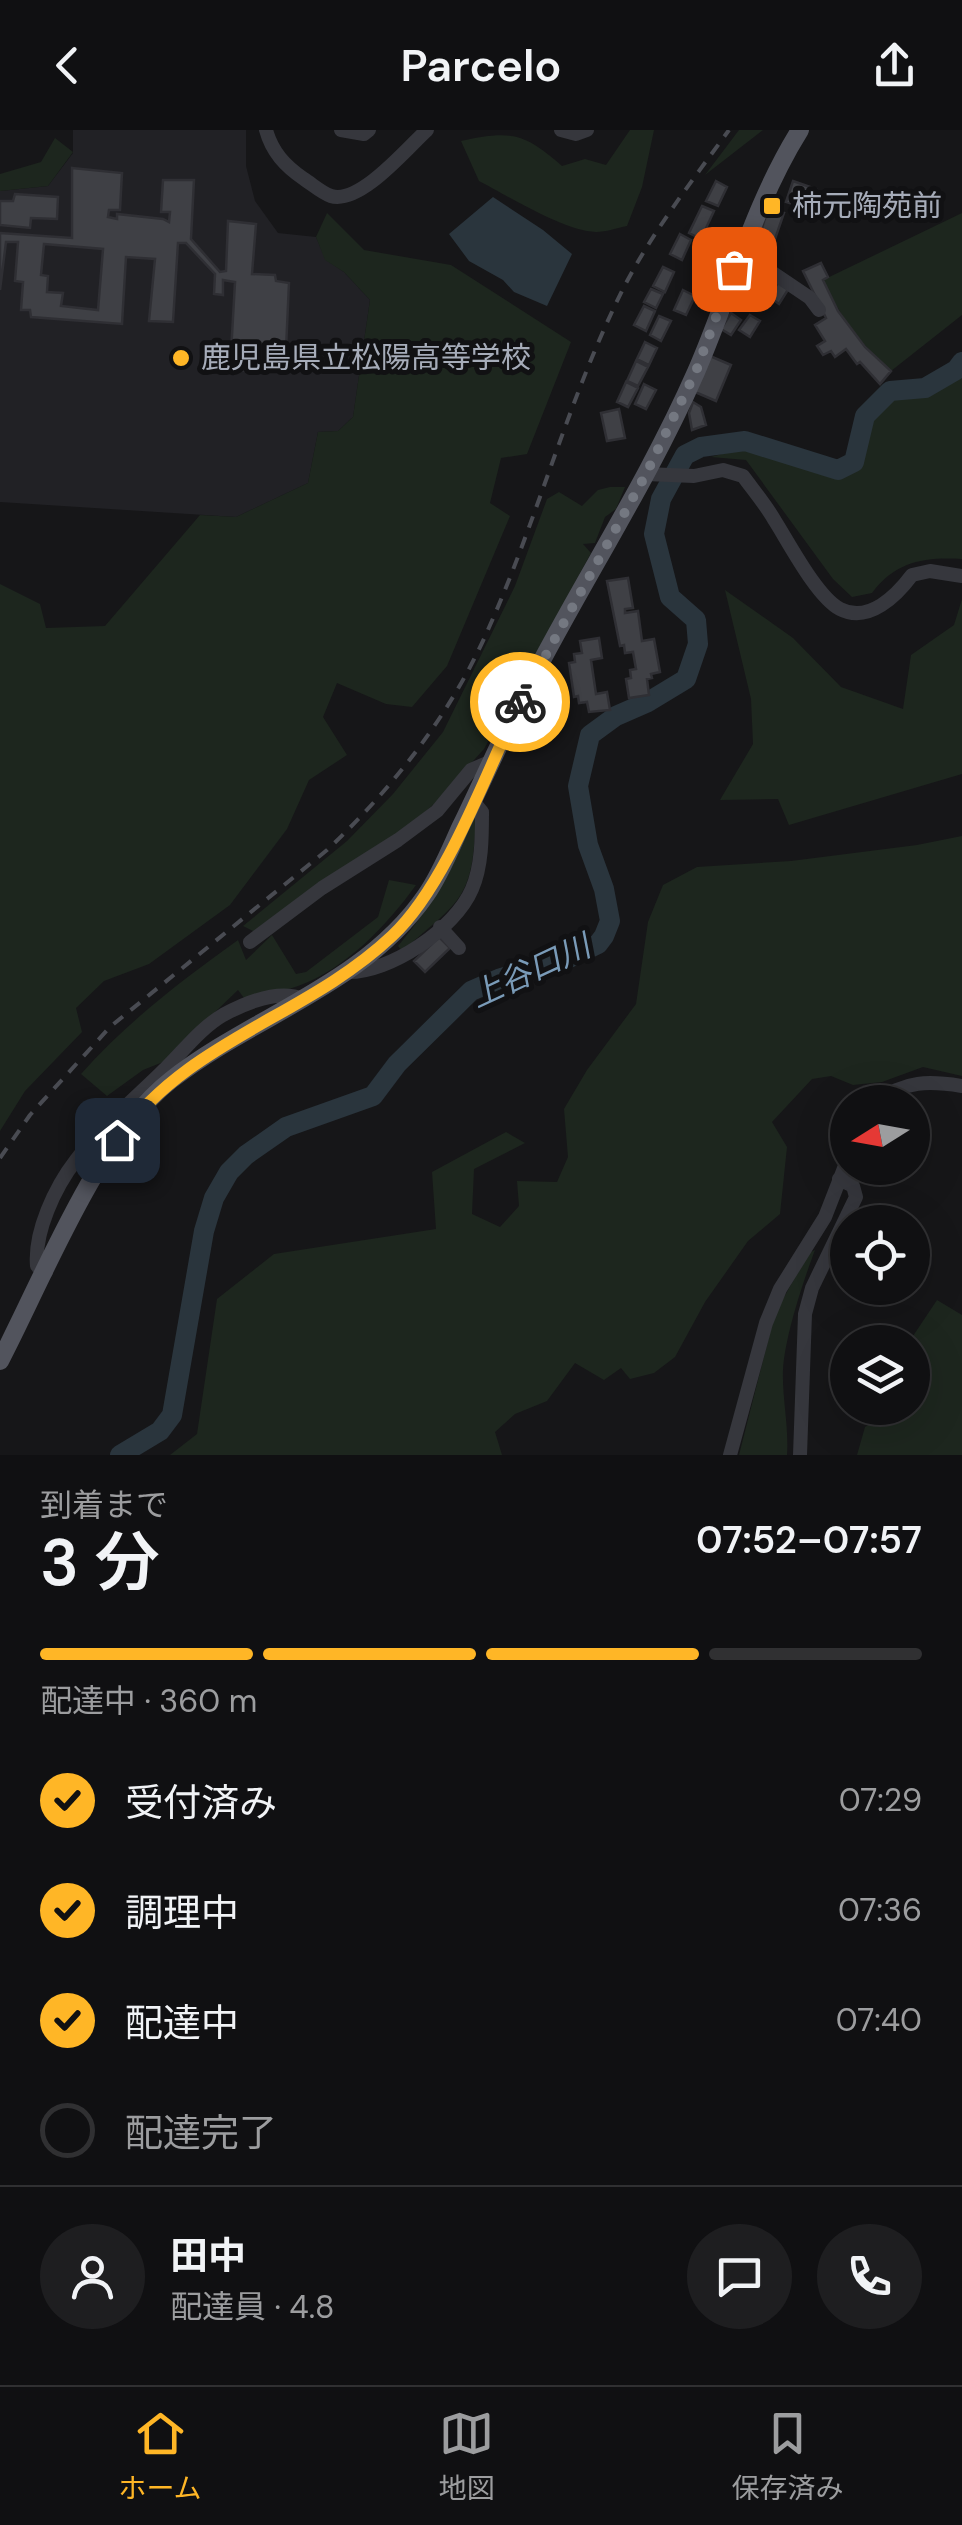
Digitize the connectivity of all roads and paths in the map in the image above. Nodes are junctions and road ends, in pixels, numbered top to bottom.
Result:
1 (266, 130) edge
2 (341, 130) edge
3 (369, 130) edge
4 (427, 130) edge
5 (562, 130) edge
6 (587, 130) edge
7 (800, 130) edge
8 (734, 269) junction
9 (818, 310) dead end
10 (646, 474) junction
11 (962, 576) edge
12 (492, 762) junction
13 (473, 801) junction
14 (440, 927) junction
15 (250, 942) dead end
16 (459, 948) dead end
17 (347, 972) junction
18 (906, 1085) edge
19 (962, 1086) edge
20 (837, 1185) edge
21 (850, 1185) edge
22 (0, 1362) edge
23 (730, 1455) edge
24 (800, 1455) edge

1 - 4 street
2 - 3 street
5 - 6 street
7 - 8 main road
8 - 9 street
8 - 10 main road
10 - 11 street
10 - 12 main road
12 - 13 main road
12 - 15 street
13 - 14 street
13 - 17 main road
14 - 16 street
14 - 17 street
17 - 22 main road
18 - 19 street
20 - 23 street
21 - 24 street

